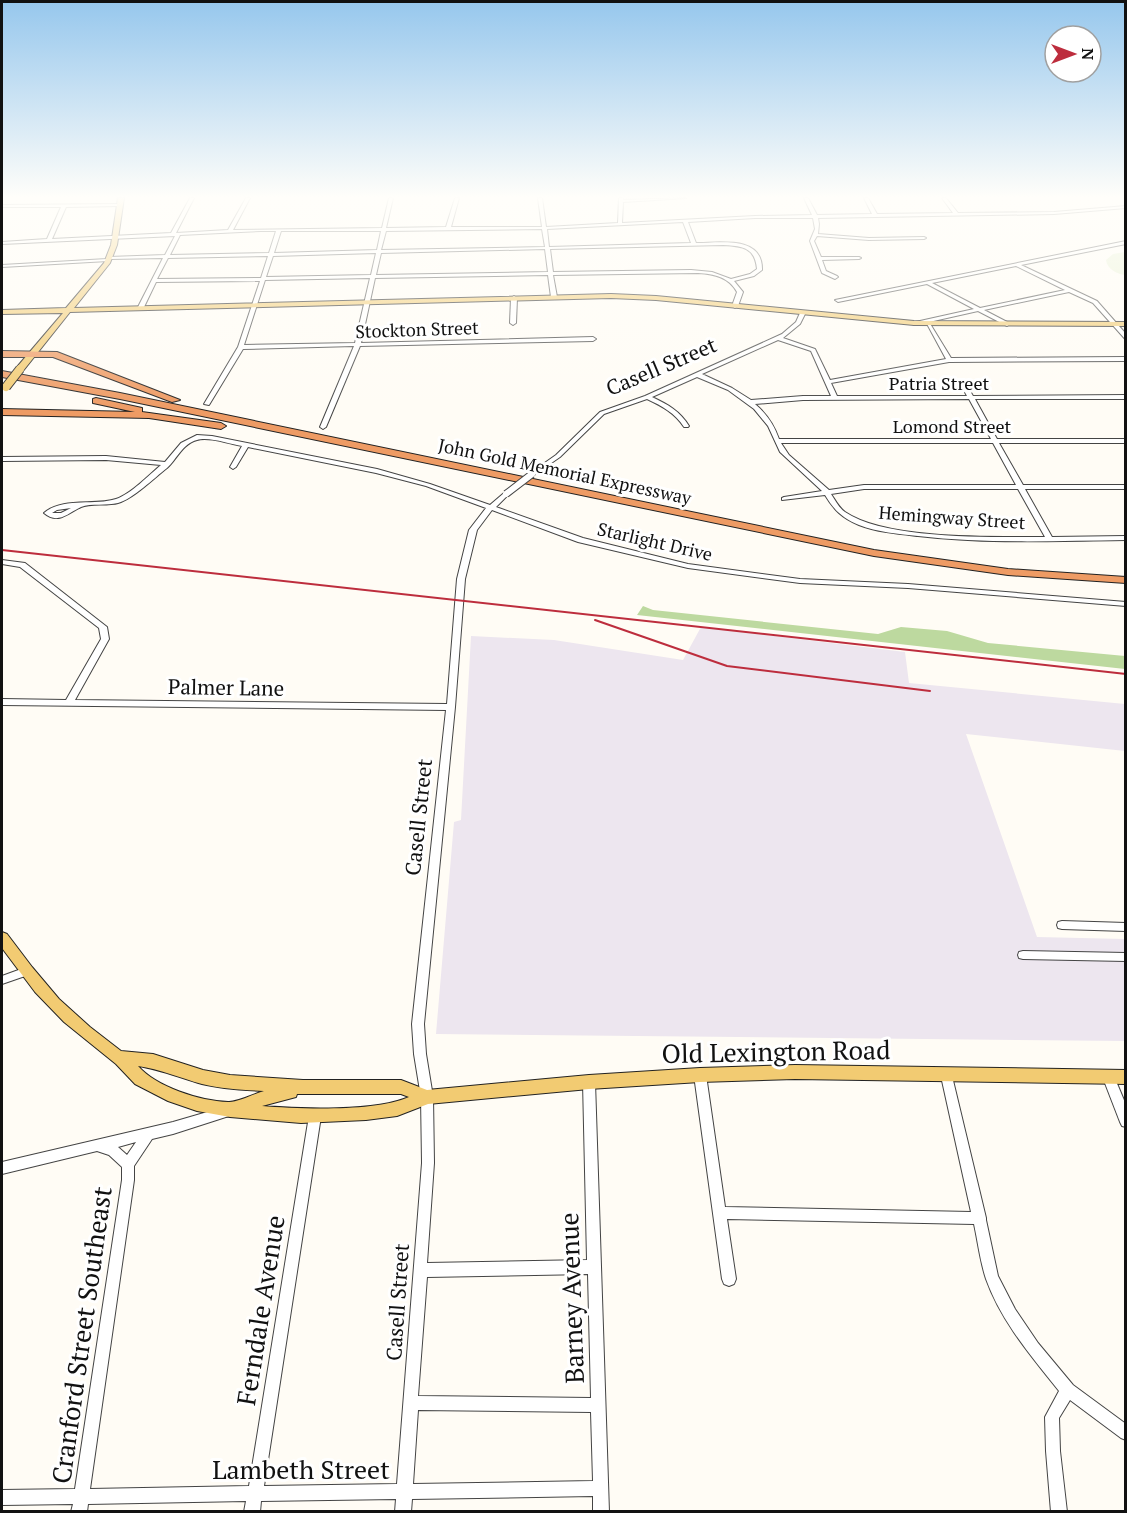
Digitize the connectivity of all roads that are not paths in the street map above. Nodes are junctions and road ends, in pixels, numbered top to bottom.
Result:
1 (101, 269) edge
2 (161, 269) edge
3 (266, 269) edge
4 (375, 269) edge
5 (551, 269) edge
6 (760, 269) edge
7 (822, 269) edge
8 (999, 269) edge
9 (1025, 269) edge
10 (552, 273) junction
11 (835, 277) dead end
12 (263, 278) junction
13 (373, 278) junction
14 (155, 280) junction
15 (732, 280) junction
16 (929, 283) junction
17 (1070, 290) junction
18 (554, 297) junction
19 (514, 298) junction
20 (838, 300) dead end
21 (366, 302) junction
22 (255, 305) junction
23 (735, 306) junction
24 (141, 308) junction
25 (68, 310) junction
26 (978, 310) junction
27 (2, 312) edge
28 (802, 314) junction
29 (513, 323) dead end
30 (914, 323) junction
31 (928, 323) junction
32 (1007, 324) junction
33 (1113, 324) junction
34 (1125, 324) edge
35 (778, 338) junction
36 (1125, 338) edge
37 (593, 339) dead end
38 (357, 346) junction
39 (241, 347) junction
40 (33, 353) junction
41 (2, 354) edge
42 (1125, 359) edge
43 (949, 360) junction
44 (2, 374) edge
45 (698, 375) junction
46 (828, 382) junction
47 (964, 385) dead end
48 (3, 388) edge
49 (647, 397) junction
50 (1125, 397) edge
51 (835, 398) junction
52 (972, 398) junction
53 (752, 402) junction
54 (207, 404) dead end
55 (2, 412) edge
56 (686, 426) dead end
57 (323, 427) dead end
58 (287, 432) junction
59 (299, 441) junction
60 (778, 441) junction
61 (997, 441) junction
62 (1125, 441) edge
63 (246, 445) junction
64 (2, 459) edge
65 (167, 464) junction
66 (232, 467) dead end
67 (1125, 487) edge
68 (1022, 488) junction
69 (826, 492) junction
70 (784, 499) dead end
71 (78, 507) dead end
72 (492, 507) junction
73 (1049, 538) junction
74 (1125, 538) edge
75 (2, 562) edge
76 (1125, 580) edge
77 (1125, 588) edge
78 (1125, 604) edge
79 (2, 702) edge
80 (69, 704) junction
81 (451, 707) junction
82 (1062, 925) dead end
83 (1123, 927) edge
84 (2, 938) edge
85 (1023, 955) dead end
86 (1125, 957) edge
87 (24, 972) junction
88 (2, 980) edge
89 (118, 1057) junction
90 (700, 1075) junction
91 (947, 1076) junction
92 (1125, 1077) edge
93 (1109, 1078) junction
94 (589, 1082) junction
95 (321, 1088) junction
96 (427, 1097) junction
97 (233, 1109) junction
98 (315, 1116) junction
99 (1125, 1122) edge
100 (148, 1134) junction
101 (94, 1146) junction
102 (128, 1165) junction
103 (2, 1168) edge
104 (720, 1213) junction
105 (980, 1218) junction
106 (593, 1267) junction
107 (420, 1269) junction
108 (729, 1280) dead end
109 (1068, 1390) junction
110 (412, 1403) junction
111 (599, 1405) junction
112 (1125, 1433) edge
113 (600, 1488) junction
114 (404, 1492) junction
115 (255, 1493) junction
116 (83, 1496) junction
117 (2, 1498) edge
118 (79, 1512) edge
119 (252, 1512) edge
120 (403, 1512) edge
121 (601, 1512) edge
122 (1059, 1512) edge

1 - 25 main road
2 - 14 street
3 - 12 street
4 - 13 street
5 - 10 street
6 - 15 street
7 - 11 street
8 - 16 street
9 - 17 street
10 - 13 street
10 - 15 street
10 - 18 street
12 - 13 street
12 - 14 street
12 - 22 street
13 - 21 street
14 - 24 street
15 - 23 street
16 - 20 street
16 - 26 street
17 - 26 street
17 - 33 street
18 - 19 main road
18 - 23 main road
19 - 21 main road
19 - 29 street
21 - 22 main road
21 - 38 street
22 - 24 main road
22 - 39 street
23 - 28 main road
24 - 25 main road
25 - 27 main road
25 - 40 main road
26 - 30 street
26 - 32 street
28 - 30 main road
28 - 35 street, Casell Street
30 - 31 main road
31 - 32 main road
31 - 43 street
32 - 33 main road
33 - 34 main road
33 - 36 street
35 - 45 street, Casell Street
35 - 46 street
37 - 38 street, Stockton Street
38 - 39 street, Stockton Street
38 - 57 street
39 - 54 street
40 - 41 highway
40 - 48 main road, bridge
40 - 58 highway
42 - 43 street
43 - 46 street
44 - 58 highway, John Gold Memorial Expressway
45 - 49 street, Casell Street
45 - 53 street, Hemingway Street
46 - 51 street
47 - 52 street
48 - 59 highway, John Gold Memorial Expressway
49 - 56 street
49 - 72 street, Casell Street, bridge
50 - 52 street, Patria Street
51 - 52 street, Patria Street
51 - 53 street, Patria Street
52 - 61 street
53 - 60 street, Hemingway Street
55 - 59 highway
58 - 76 highway, John Gold Memorial Expressway
59 - 77 highway, John Gold Memorial Expressway
60 - 61 street, Lomond Street
60 - 69 street, Hemingway Street
61 - 62 street, Lomond Street
61 - 68 street
63 - 65 street, Starlight Drive
63 - 66 street
63 - 72 street, Starlight Drive
64 - 65 street
65 - 71 street
67 - 68 street
68 - 69 street
68 - 73 street
69 - 70 street
69 - 73 street, Hemingway Street
72 - 78 street, Starlight Drive
72 - 81 street, Casell Street
73 - 74 street, Hemingway Street
75 - 80 street
79 - 80 street, Palmer Lane
80 - 81 street, Palmer Lane
81 - 96 street, Casell Street
82 - 83 street
84 - 87 main road
85 - 86 street
87 - 88 street
87 - 89 main road
89 - 95 main road
89 - 97 main road
90 - 91 main road, Old Lexington Road
90 - 94 main road, Old Lexington Road
90 - 104 street
91 - 93 main road, Old Lexington Road
91 - 105 street
92 - 93 main road, Old Lexington Road
93 - 99 street
94 - 96 main road, Old Lexington Road
94 - 106 street, Barney Avenue
95 - 96 main road, Old Lexington Road
95 - 97 main road
96 - 98 main road, Old Lexington Road
96 - 107 street, Casell Street
97 - 98 main road, Old Lexington Road
97 - 100 street, Old Lexington Road
98 - 115 street, Ferndale Avenue
100 - 101 street, Old Lexington Road
100 - 102 street, Cranford Street Southeast
101 - 102 street, Cranford Street Southeast
101 - 103 street, Old Lexington Road
102 - 116 street, Cranford Street Southeast
104 - 105 street
104 - 108 street
105 - 109 street
106 - 107 street
106 - 111 street, Barney Avenue
107 - 110 street, Casell Street
109 - 112 street
109 - 122 street
110 - 111 street
110 - 114 street, Casell Street
111 - 113 street, Barney Avenue
113 - 114 street, Lambeth Street
113 - 121 street, Barney Avenue
114 - 115 street, Lambeth Street
114 - 120 street, Casell Street
115 - 116 street, Lambeth Street
115 - 119 street, Ferndale Avenue
116 - 117 street, Lambeth Street
116 - 118 street, Cranford Street Southeast

